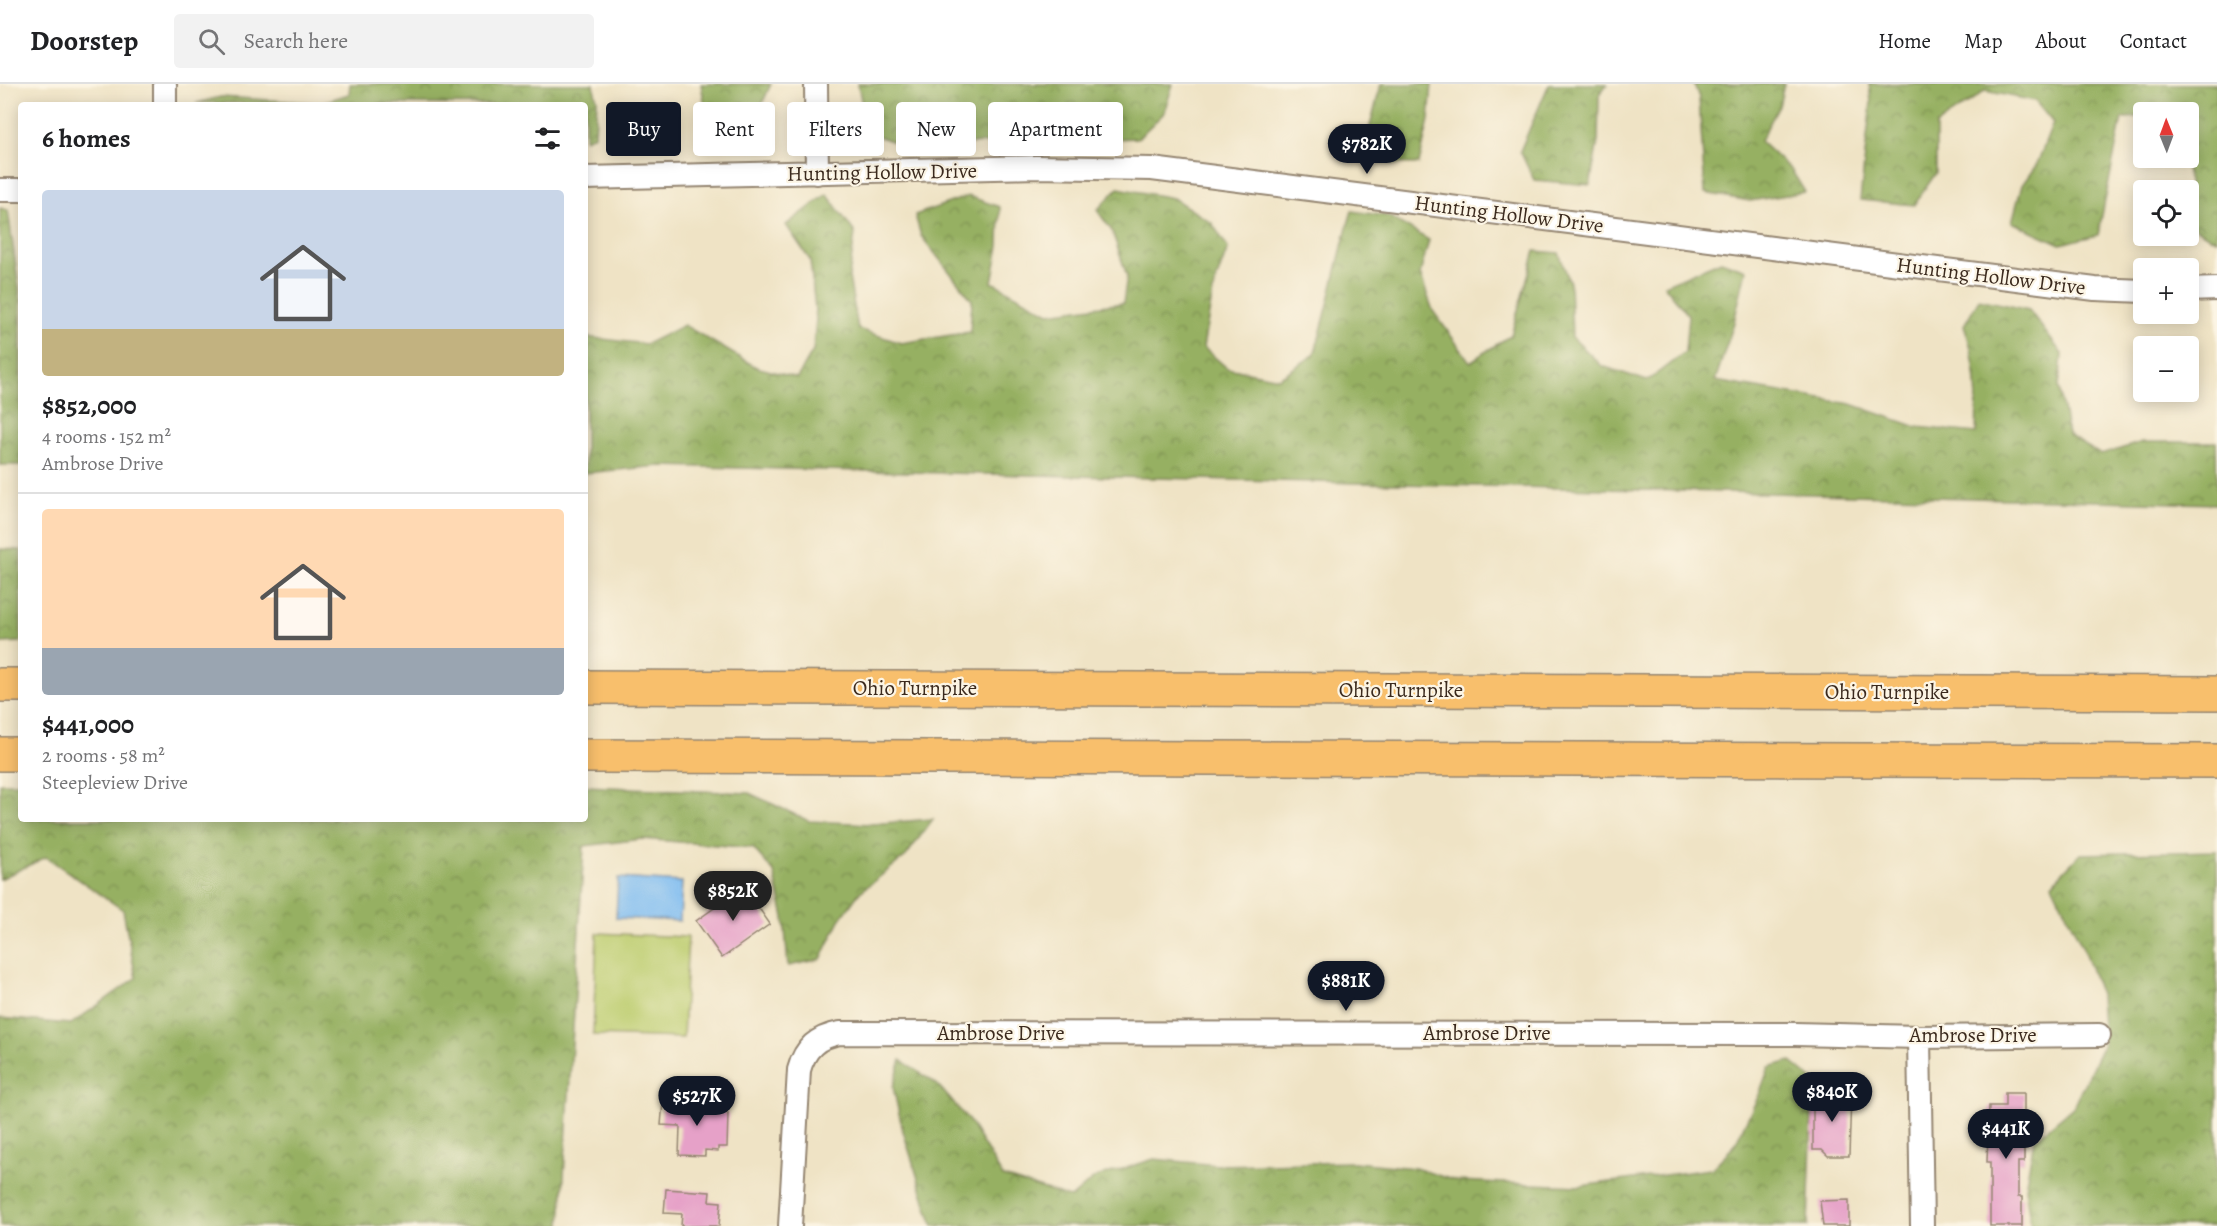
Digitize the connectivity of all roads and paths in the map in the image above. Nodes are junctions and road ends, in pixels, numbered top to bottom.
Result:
1 (165, 84) edge
2 (816, 84) edge
3 (165, 102) edge
4 (817, 173) junction
5 (588, 178) edge
6 (0, 190) edge
7 (18, 190) edge
8 (2217, 289) edge
9 (2133, 290) edge
10 (2199, 290) edge
11 (0, 686) edge
12 (18, 686) edge
13 (588, 687) edge
14 (2217, 693) edge
15 (0, 754) edge
16 (18, 754) edge
17 (588, 756) edge
18 (2217, 761) edge
19 (2099, 1035) dead end
20 (1919, 1037) junction
21 (790, 1226) edge
22 (1922, 1226) edge

1 - 3 street
2 - 4 street
4 - 5 street, Hunting Hollow Drive
4 - 9 street, Hunting Hollow Drive
6 - 7 street
8 - 10 street
11 - 12 highway
13 - 14 highway, Ohio Turnpike
15 - 16 highway
17 - 18 highway
19 - 20 street, Ambrose Drive
20 - 21 street, Ambrose Drive
20 - 22 street

